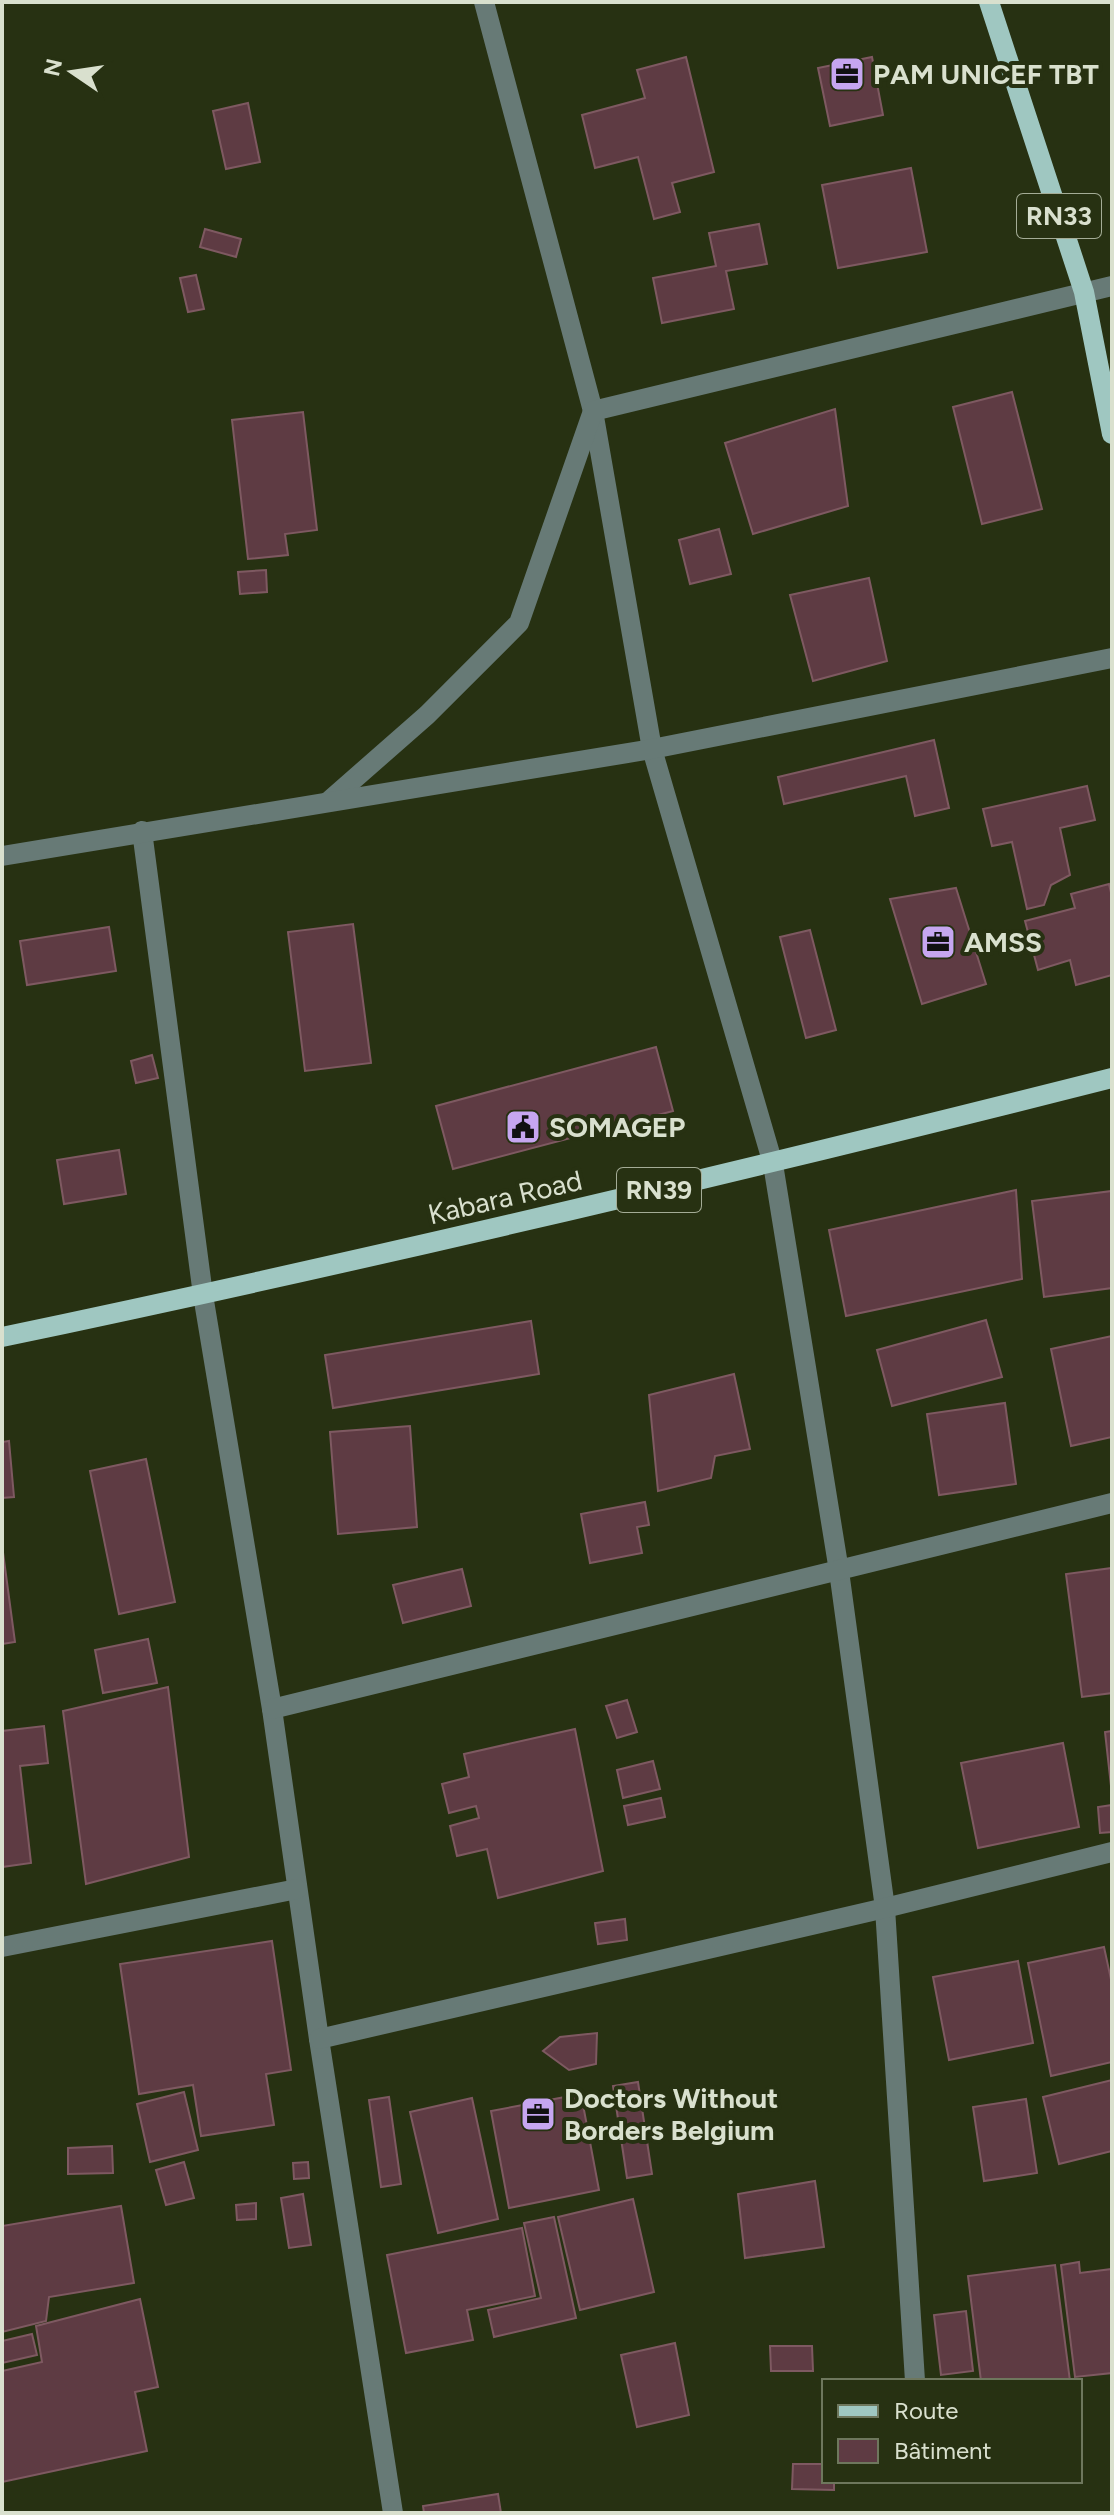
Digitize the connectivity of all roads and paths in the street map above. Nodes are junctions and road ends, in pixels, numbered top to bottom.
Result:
1 (484, 2) edge
2 (989, 2) edge
3 (1112, 286) edge
4 (1084, 292) junction
5 (593, 411) junction
6 (1112, 434) edge
7 (1112, 658) edge
8 (652, 749) junction
9 (329, 801) junction
10 (142, 831) junction
11 (2, 856) edge
12 (1112, 1078) edge
13 (773, 1164) junction
14 (203, 1295) junction
15 (2, 1337) edge
16 (1112, 1503) edge
17 (839, 1571) junction
18 (272, 1709) junction
19 (1112, 1852) edge
20 (297, 1889) junction
21 (885, 1908) junction
22 (2, 1947) edge
23 (319, 2039) junction
24 (915, 2379) edge
25 (393, 2513) edge

1 - 5 street
2 - 4 main road, RN33
3 - 4 street
4 - 5 street
4 - 6 main road, RN33
5 - 8 street
5 - 9 street
7 - 8 street
8 - 9 street
8 - 13 street
9 - 10 street
10 - 11 street
10 - 14 street
12 - 13 main road, Kabara Road / RN39
13 - 14 main road, Kabara Road / RN39
13 - 17 street
14 - 15 main road, Kabara Road / RN39
14 - 18 street
16 - 17 street
17 - 18 street
17 - 21 street
18 - 20 street
19 - 21 street
20 - 22 street
20 - 23 street
21 - 23 street
21 - 24 street
23 - 25 street

